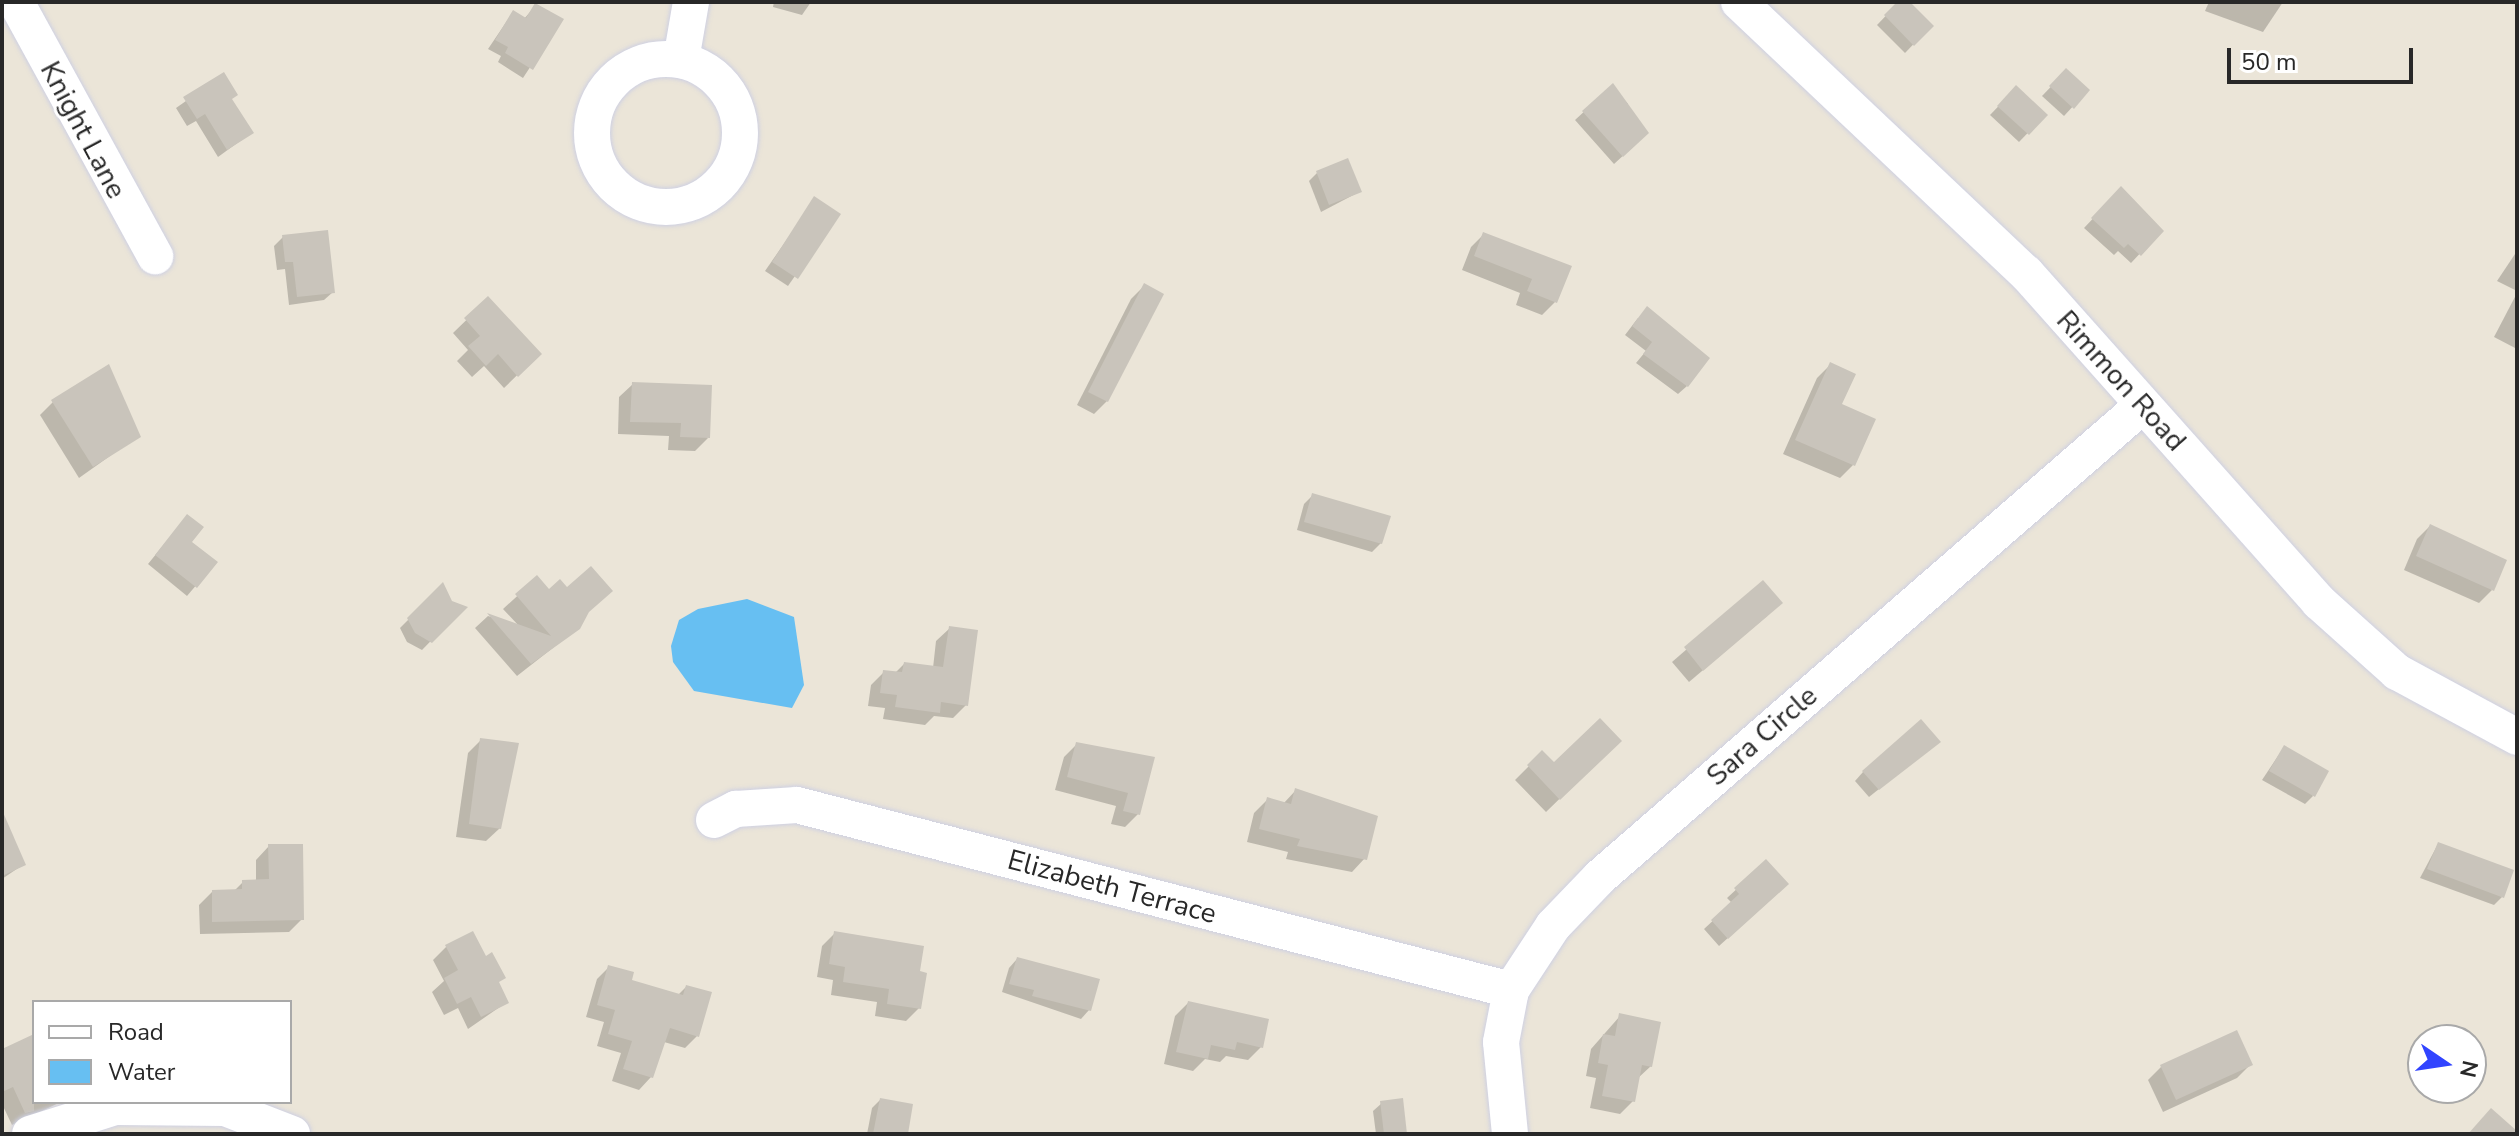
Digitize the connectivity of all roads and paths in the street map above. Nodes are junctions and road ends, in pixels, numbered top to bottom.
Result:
1 (16, 2) edge
2 (691, 2) edge
3 (1739, 2) edge
4 (681, 60) junction
5 (155, 256) dead end
6 (2142, 406) junction
7 (2517, 737) edge
8 (714, 820) dead end
9 (1511, 990) junction
10 (30, 1134) edge
11 (292, 1134) edge
12 (1510, 1134) edge

1 - 5 street, Knight Lane
2 - 4 street
3 - 6 street, Rimmon Road
4 - 4 street
6 - 7 street, Rimmon Road
6 - 9 street, Sara Circle
8 - 9 street, Elizabeth Terrace
9 - 12 street, Sara Circle
10 - 11 street

